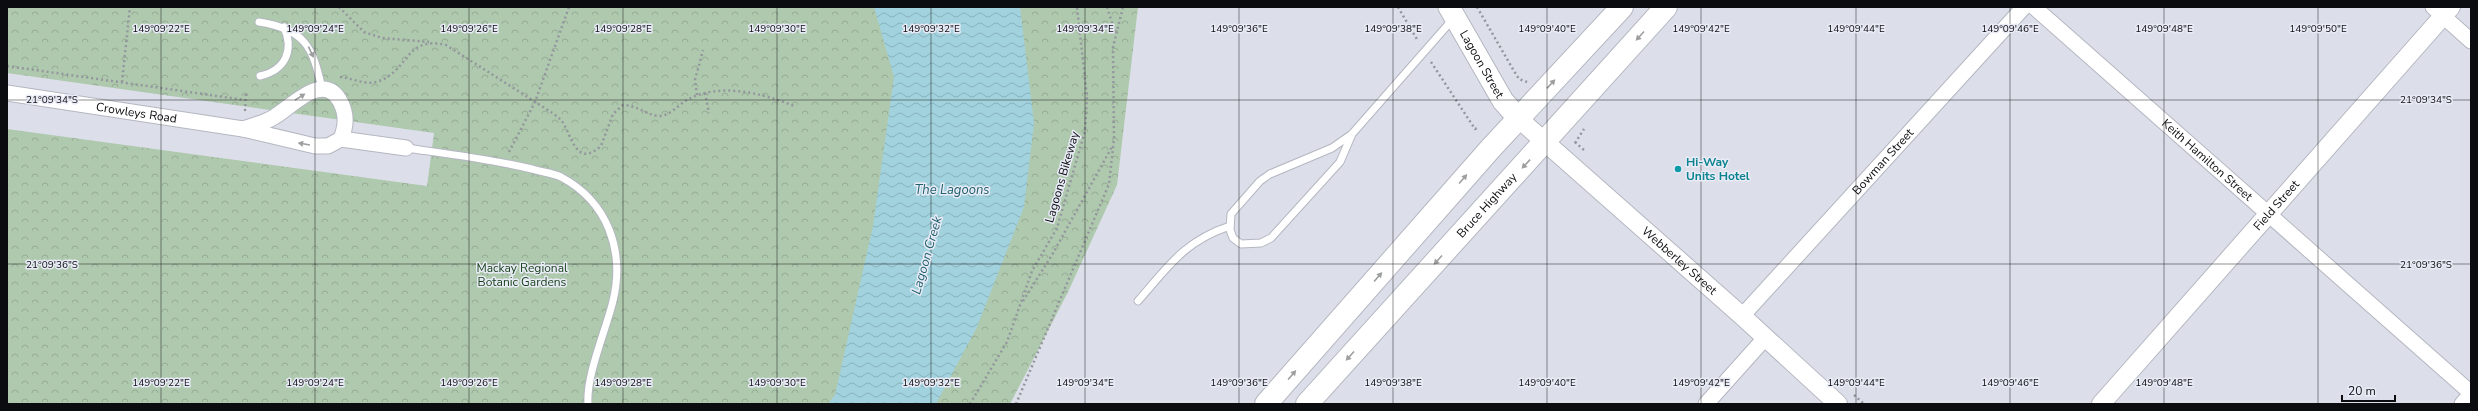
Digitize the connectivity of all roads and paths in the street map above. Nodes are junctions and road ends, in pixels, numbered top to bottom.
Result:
1 (130, 7) edge
2 (339, 7) edge
3 (569, 7) edge
4 (1077, 7) edge
5 (1107, 7) edge
6 (1123, 7) edge
7 (1398, 7) edge
8 (1477, 7) edge
9 (1622, 7) edge
10 (1666, 7) edge
11 (2024, 7) edge
12 (2034, 7) edge
13 (2442, 10) edge
14 (1452, 12) edge
15 (259, 22) dead end
16 (284, 26) junction
17 (1116, 36) junction
18 (2471, 41) edge
19 (431, 42) junction
20 (703, 50) dead end
21 (1424, 51) junction
22 (7, 66) edge
23 (318, 73) junction
24 (260, 76) dead end
25 (1531, 81) dead end
26 (122, 82) junction
27 (322, 90) junction
28 (7, 93) edge
29 (705, 93) junction
30 (246, 94) dead end
31 (697, 95) junction
32 (245, 100) junction
33 (535, 102) junction
34 (794, 106) dead end
35 (252, 107) dead end
36 (709, 113) dead end
37 (1519, 119) junction
38 (1581, 125) dead end
39 (1480, 127) dead end
40 (243, 128) junction
41 (1352, 134) junction
42 (341, 139) junction
43 (1546, 142) junction
44 (1113, 144) junction
45 (406, 148) joint
46 (1572, 148) dead end
47 (507, 163) junction
48 (2270, 214) junction
49 (1230, 226) junction
50 (1138, 302) dead end
51 (1020, 305) junction
52 (1742, 316) junction
53 (1766, 337) junction
54 (2471, 394) edge
55 (588, 404) edge
56 (970, 404) edge
57 (1016, 404) edge
58 (1266, 404) edge
59 (1307, 404) edge
60 (1706, 404) edge
61 (1838, 404) edge
62 (2101, 404) edge
63 (2462, 404) edge

1 - 26 path
2 - 19 path
3 - 33 path
4 - 51 path, Lagoons Bikeway
5 - 17 path
6 - 17 path
7 - 21 path
8 - 25 path
37 -> 9 highway
10 -> 43 highway, Bruce Highway
11 - 52 street, Bowman Street
12 - 48 street, Keith Hamilton Street
13 - 18 street
13 - 48 street, Field Street
14 - 21 lane
14 - 37 main road, Lagoon Street
15 - 16 lane
16 -> 23 lane
16 - 24 lane
17 - 44 path
19 - 23 path
19 - 33 path
20 - 31 path
21 - 39 path
21 - 41 lane
22 - 26 path
23 - 27 lane
26 - 32 path
40 -> 27 street, Crowleys Road
27 - 42 street
28 - 40 street, Crowleys Road
29 - 31 path
29 - 34 path
29 - 36 path
30 - 32 path
31 - 33 path
32 - 35 path
33 - 47 path
37 - 43 street, Webberley Street
58 -> 37 highway
38 - 46 path
42 -> 40 street, Crowleys Road
41 - 49 lane
41 - 49 lane
42 - 45 street, Crowleys Road
43 - 52 street, Webberley Street
43 -> 59 highway, Bruce Highway
44 - 51 path
44 - 57 path
45 - 47 lane
47 - 55 lane
48 - 54 street, Keith Hamilton Street
48 - 62 street, Field Street
49 - 50 lane
51 - 56 path, Lagoons Bikeway
52 - 53 street, Webberley Street
53 - 60 street
53 - 61 street, Webberley Street
54 - 63 street

